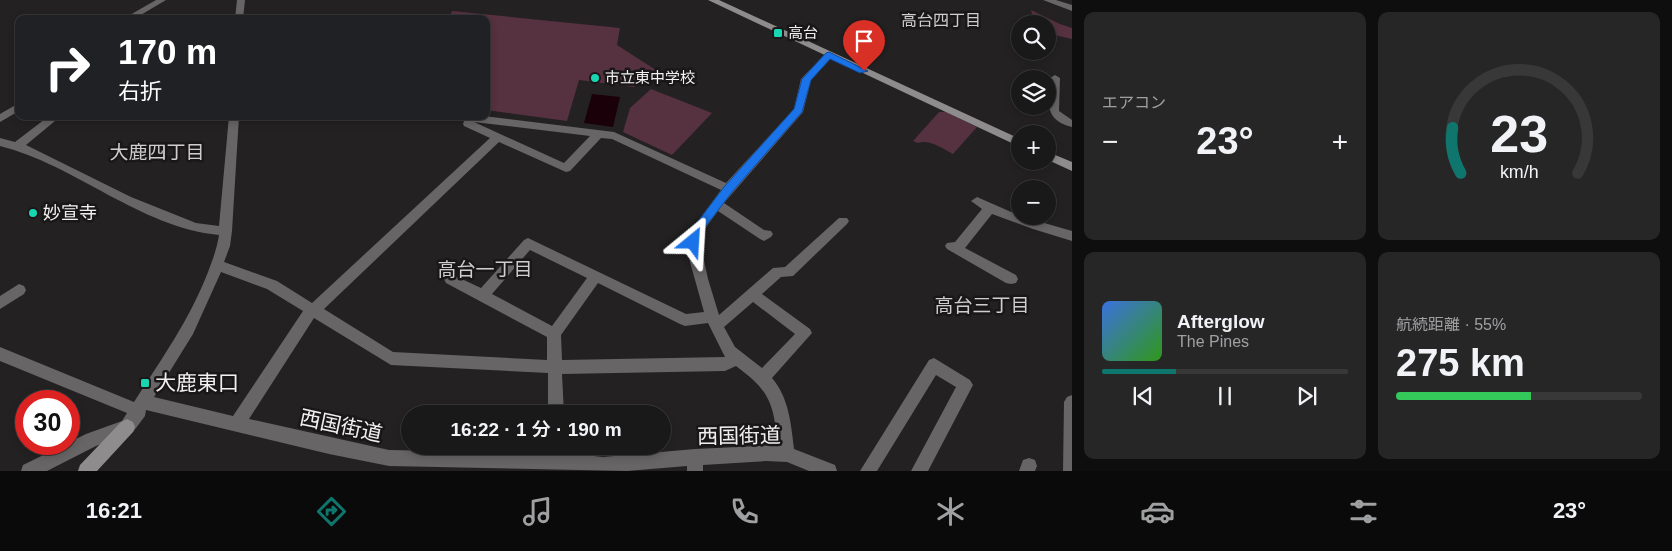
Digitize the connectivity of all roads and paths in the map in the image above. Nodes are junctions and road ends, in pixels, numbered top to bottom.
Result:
1 (162, 0) edge
2 (241, 0) edge
3 (712, 0) edge
4 (1047, 0) edge
5 (1072, 8) edge
6 (134, 15) edge
7 (239, 15) edge
8 (829, 55) junction
9 (15, 109) edge
10 (1056, 115) edge
11 (0, 119) edge
12 (51, 120) edge
13 (234, 120) edge
14 (470, 120) edge
15 (487, 120) edge
16 (1072, 124) edge
17 (598, 134) junction
18 (497, 138) junction
19 (1011, 139) edge
20 (0, 142) edge
21 (18, 145) junction
22 (1056, 160) edge
23 (1072, 167) edge
24 (728, 189) junction
25 (977, 201) dead end
26 (717, 205) junction
27 (990, 208) junction
28 (842, 220) dead end
29 (226, 231) junction
30 (764, 236) dead end
31 (1072, 236) edge
32 (217, 265) junction
33 (595, 277) junction
34 (451, 279) dead end
35 (1011, 279) dead end
36 (19, 290) dead end
37 (483, 294) junction
38 (752, 294) junction
39 (0, 303) edge
40 (314, 309) junction
41 (713, 322) junction
42 (554, 334) junction
43 (0, 354) edge
44 (736, 358) junction
45 (555, 367) junction
46 (762, 377) junction
47 (1072, 402) edge
48 (556, 405) edge
49 (141, 407) junction
50 (237, 424) junction
51 (127, 427) junction
52 (787, 454) junction
53 (490, 455) edge
54 (566, 455) edge
55 (695, 464) edge
56 (29, 471) edge
57 (86, 471) edge
58 (829, 471) edge
59 (868, 471) edge
60 (919, 471) edge
61 (1071, 471) edge

1 - 6 street
2 - 7 street
3 - 8 street
4 - 5 street
8 - 19 street
8 - 24 street
9 - 11 street
10 - 16 street
12 - 21 street
13 - 29 street
14 - 18 street
15 - 17 street
17 - 18 street
17 - 24 street
18 - 40 street
20 - 21 street
21 - 29 street
22 - 23 street
24 - 26 street
25 - 27 street
26 - 30 street
26 - 41 street
27 - 31 street
27 - 35 street
28 - 38 street
29 - 32 street
32 - 40 street
32 - 49 street
33 - 37 street
33 - 41 street
33 - 42 street
34 - 37 street
36 - 39 street
37 - 42 street
38 - 41 street
38 - 46 street
40 - 45 street
40 - 50 street
41 - 44 street
42 - 45 street
43 - 49 street, 西国街道
44 - 45 street
44 - 46 street
45 - 48 street
46 - 52 street
47 - 61 street
49 - 50 street, 西国街道
49 - 51 street
50 - 53 street, 西国街道
51 - 56 street
51 - 57 street
52 - 55 street, 西国街道
52 - 58 street, 西国街道
54 - 55 street, 西国街道
59 - 60 street

